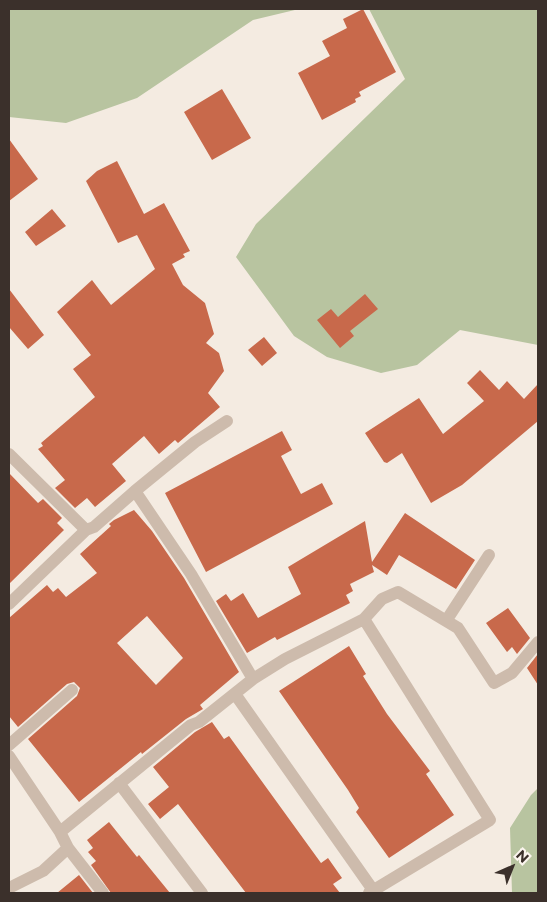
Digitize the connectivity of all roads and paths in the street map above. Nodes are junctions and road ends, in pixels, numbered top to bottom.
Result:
1 (227, 421) dead end
2 (9, 454) edge
3 (135, 491) junction
4 (86, 530) junction
5 (489, 555) dead end
6 (9, 604) edge
7 (364, 619) junction
8 (446, 621) junction
9 (538, 642) edge
10 (254, 678) junction
11 (72, 690) dead end
12 (235, 694) junction
13 (9, 745) edge
14 (9, 756) edge
15 (119, 784) junction
16 (60, 832) junction
17 (68, 848) junction
18 (9, 888) edge
19 (371, 892) edge
20 (104, 893) edge
21 (202, 893) edge

1 - 3 street
2 - 4 street
3 - 4 street
3 - 10 street
4 - 6 street
5 - 8 street
7 - 8 street
7 - 10 street
7 - 19 street
8 - 9 street
10 - 12 street
11 - 13 street
12 - 15 street
12 - 19 street
14 - 16 street
15 - 16 street
15 - 21 street
16 - 17 street
17 - 18 street
17 - 20 street

